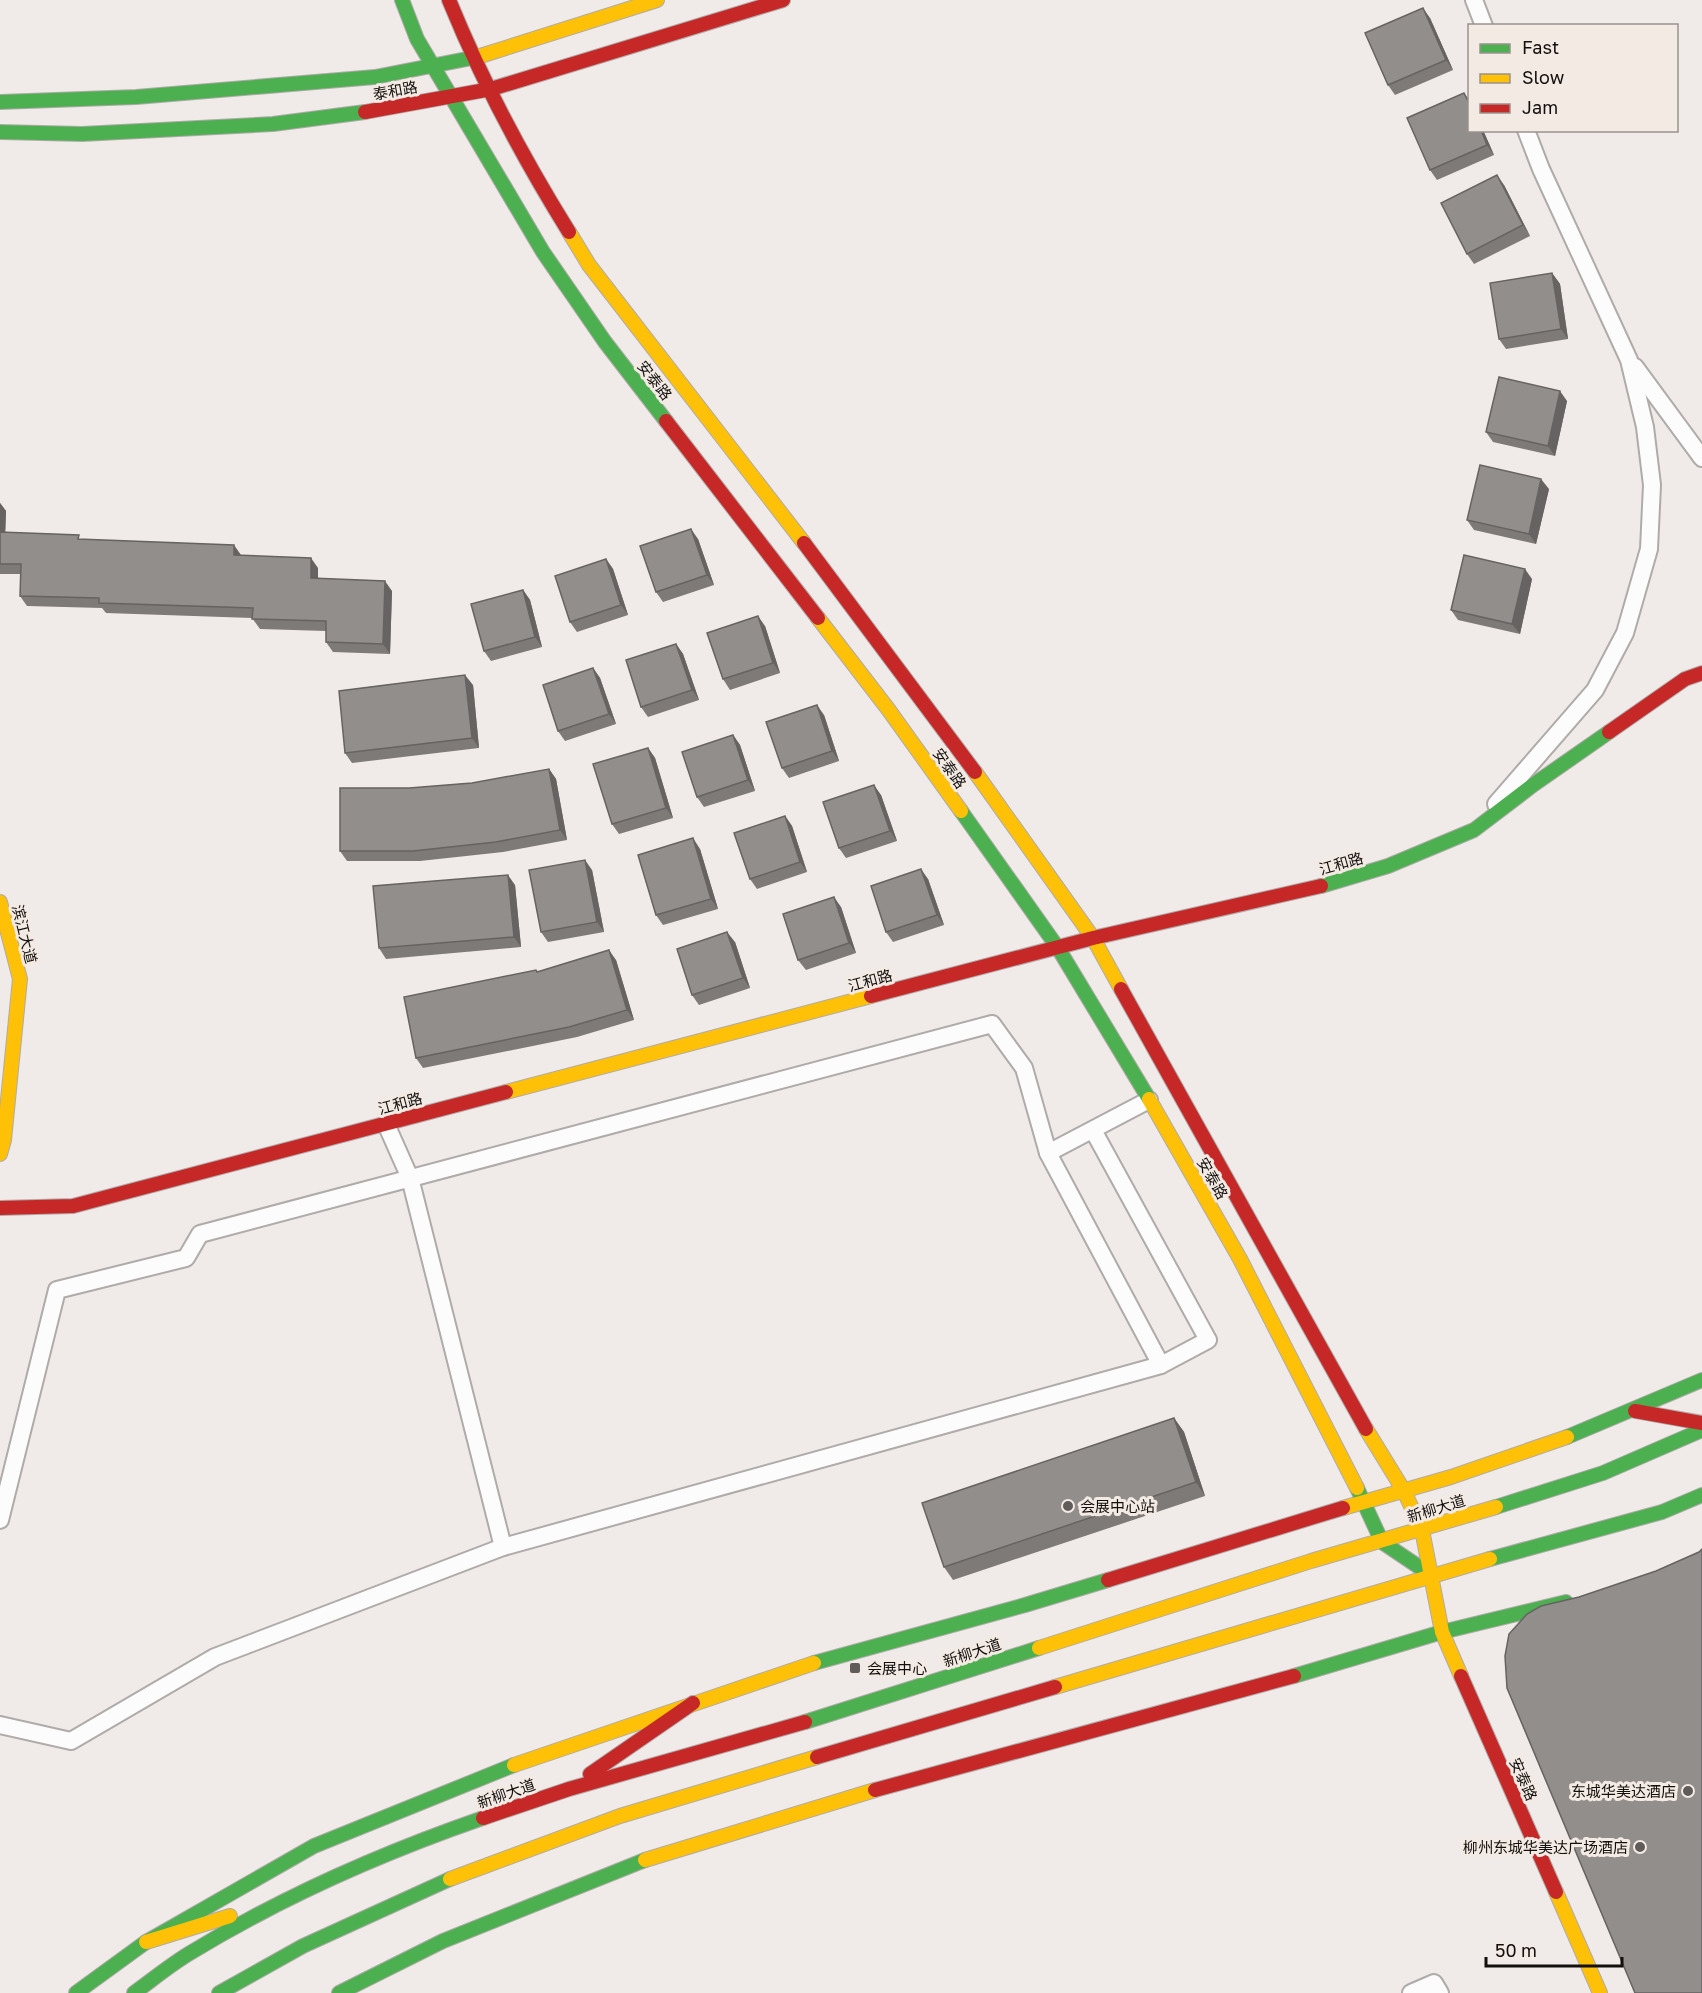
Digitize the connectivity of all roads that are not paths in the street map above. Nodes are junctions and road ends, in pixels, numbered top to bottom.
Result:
1 (402, 0) edge
2 (449, 0) edge
3 (657, 0) edge
4 (783, 0) edge
5 (1474, 0) edge
6 (1483, 24) edge
7 (472, 58) junction
8 (432, 66) junction
9 (491, 89) junction
10 (450, 97) junction
11 (0, 102) edge
12 (0, 132) edge
13 (1527, 132) edge
14 (1629, 360) junction
15 (1702, 458) edge
16 (1702, 674) edge
17 (1474, 830) junction
18 (0, 902) edge
19 (1093, 938) junction
20 (1058, 948) junction
21 (1149, 1100) junction
22 (386, 1124) junction
23 (1093, 1130) junction
24 (1048, 1153) junction
25 (0, 1154) edge
26 (410, 1178) junction
27 (0, 1208) edge
28 (1161, 1365) junction
29 (1702, 1380) edge
30 (1635, 1411) junction
31 (1702, 1423) edge
32 (1702, 1430) edge
33 (1404, 1491) junction
34 (1702, 1495) edge
35 (1364, 1501) junction
36 (0, 1520) edge
37 (1422, 1530) junction
38 (1382, 1542) junction
39 (503, 1547) junction
40 (1431, 1575) junction
41 (1584, 1597) edge
42 (1442, 1632) junction
43 (693, 1703) junction
44 (0, 1725) edge
45 (569, 1789) junction
46 (285, 1899) junction
47 (146, 1942) junction
48 (76, 1993) edge
49 (134, 1993) edge
50 (219, 1993) edge
51 (339, 1993) edge
52 (1411, 1993) edge
53 (1440, 1993) edge
54 (1600, 1993) edge

1 - 8 main road, 安泰路
2 - 7 main road, 安泰路
3 - 7 main road, 泰和路
4 - 9 main road, 泰和路
5 - 6 street
7 - 8 main road, 泰和路
7 - 9 main road, 安泰路
8 - 10 main road, 安泰路
8 - 11 main road, 泰和路
9 - 10 main road, 泰和路
9 - 19 main road, 安泰路
10 - 12 main road, 泰和路
10 - 20 main road, 安泰路
13 - 14 street
14 - 15 street
14 - 17 street
16 - 17 main road, 江和路
17 - 19 main road, 江和路
18 - 25 main road, 滨江大道
19 - 20 main road, 江和路
19 - 33 main road, 安泰路
20 - 21 main road, 安泰路
20 - 22 main road, 江和路
21 - 23 street
21 - 35 main road, 安泰路
22 - 26 street
22 - 27 main road, 江和路
23 - 24 street
23 - 28 street
24 - 26 street
24 - 28 street
26 - 36 street
26 - 39 street
28 - 39 street
29 - 30 main road
30 - 31 main road
30 - 33 main road
32 - 37 main road, 新柳大道
33 - 35 main road
33 - 37 main road, 安泰路
34 - 40 main road
35 - 38 main road, 安泰路
35 - 43 main road
37 - 38 main road, 新柳大道
37 - 40 main road, 安泰路
38 - 40 main road
38 - 45 main road, 新柳大道
39 - 44 street
40 - 42 main road, 安泰路
40 - 50 main road
41 - 42 main road
42 - 51 main road
42 - 54 main road, 安泰路
43 - 45 main road
43 - 47 main road
45 - 46 main road, 新柳大道
46 - 47 main road
46 - 49 main road, 新柳大道
47 - 48 main road
52 - 53 street

